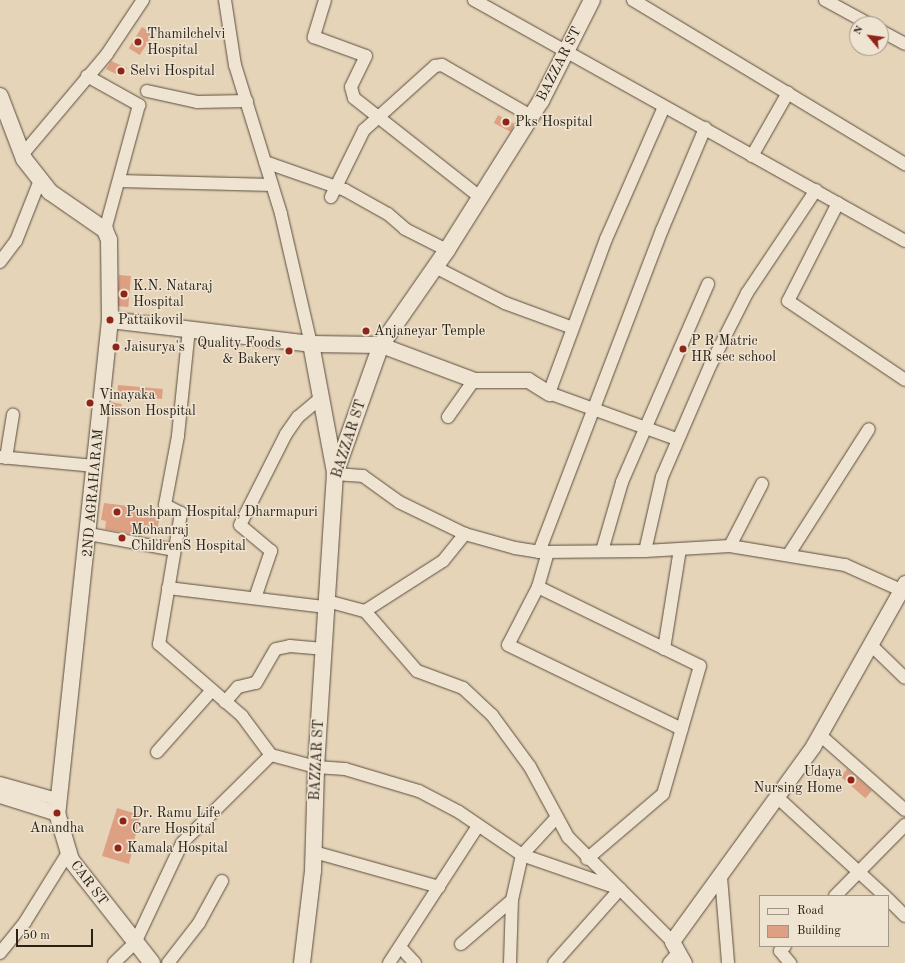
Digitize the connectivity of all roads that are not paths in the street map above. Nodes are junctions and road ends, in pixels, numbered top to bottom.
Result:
1 (143, 0) edge
2 (226, 0) edge
3 (325, 0) edge
4 (474, 0) edge
5 (592, 0) edge
6 (633, 0) edge
7 (825, 0) edge
8 (854, 16) edge
9 (889, 35) edge
10 (905, 44) edge
11 (566, 54) junction
12 (87, 76) junction
13 (147, 91) dead end
14 (788, 93) junction
15 (0, 96) edge
16 (247, 101) junction
17 (664, 107) junction
18 (531, 116) junction
19 (380, 118) junction
20 (706, 128) junction
21 (22, 155) junction
22 (752, 156) junction
23 (265, 162) junction
24 (905, 164) edge
25 (40, 180) junction
26 (119, 181) junction
27 (272, 185) junction
28 (816, 190) junction
29 (333, 192) junction
30 (480, 197) junction
31 (838, 203) junction
32 (105, 230) junction
33 (905, 241) edge
34 (448, 250) junction
35 (0, 262) edge
36 (435, 267) junction
37 (708, 284) dead end
38 (110, 320) junction
39 (573, 328) junction
40 (189, 329) junction
41 (311, 344) junction
42 (381, 345) junction
43 (474, 380) junction
44 (905, 380) edge
45 (550, 393) junction
46 (322, 397) junction
47 (593, 408) junction
48 (13, 415) dead end
49 (448, 417) dead end
50 (644, 427) junction
51 (869, 429) dead end
52 (676, 439) junction
53 (3, 458) edge
54 (95, 466) junction
55 (336, 474) junction
56 (762, 484) dead end
57 (90, 534) junction
58 (465, 534) junction
59 (730, 546) junction
60 (680, 549) junction
61 (174, 550) junction
62 (602, 551) junction
63 (645, 551) junction
64 (543, 552) junction
65 (789, 554) junction
66 (538, 587) junction
67 (168, 588) junction
68 (904, 588) edge
69 (255, 598) junction
70 (326, 604) junction
71 (365, 611) junction
72 (871, 645) junction
73 (324, 649) junction
74 (664, 649) junction
75 (905, 678) edge
76 (212, 690) junction
77 (225, 702) junction
78 (682, 729) junction
79 (820, 735) junction
80 (157, 752) dead end
81 (271, 755) junction
82 (316, 767) junction
83 (0, 783) edge
84 (0, 795) edge
85 (777, 797) junction
86 (59, 807) junction
87 (905, 810) edge
88 (556, 818) junction
89 (905, 825) edge
90 (478, 826) junction
91 (314, 852) junction
92 (68, 853) junction
93 (522, 855) junction
94 (587, 859) junction
95 (860, 870) junction
96 (721, 877) junction
97 (222, 881) dead end
98 (439, 887) junction
99 (620, 889) junction
100 (836, 895) edge
101 (884, 895) edge
102 (512, 900) junction
103 (889, 900) edge
104 (905, 916) edge
105 (135, 943) junction
106 (461, 944) dead end
107 (400, 947) junction
108 (784, 947) edge
109 (0, 953) edge
110 (676, 955) edge
111 (151, 962) edge
112 (114, 963) edge
113 (168, 963) edge
114 (302, 963) edge
115 (389, 963) edge
116 (414, 963) edge
117 (510, 963) edge
118 (554, 963) edge
119 (728, 963) edge
120 (790, 963) edge

1 - 12 street
2 - 16 street
3 - 19 street
4 - 11 street
5 - 11 main road, BAZZAR ST
6 - 14 street
7 - 8 street
9 - 10 street
11 - 17 street
11 - 18 main road, BAZZAR ST
12 - 21 street
12 - 26 street
13 - 16 street
14 - 22 street
14 - 24 street
15 - 21 main road
16 - 23 street
17 - 20 street
17 - 39 street
18 - 19 street
18 - 30 main road, BAZZAR ST
19 - 29 street
19 - 30 street
20 - 22 street
20 - 47 street
21 - 25 main road
22 - 28 street
23 - 27 street
23 - 29 street
25 - 32 main road
25 - 35 street
26 - 27 street
26 - 32 street
27 - 41 street
28 - 31 street
28 - 52 street
29 - 34 street
30 - 34 main road, BAZZAR ST
31 - 33 street
31 - 44 street
32 - 38 main road, 2ND AGRAHARAM
34 - 36 main road, BAZZAR ST
36 - 39 street
36 - 42 main road, BAZZAR ST
37 - 50 street
38 - 40 main road
38 - 54 main road, 2ND AGRAHARAM
39 - 45 street
40 - 41 main road
40 - 61 street
41 - 42 main road
41 - 46 main road
42 - 43 street
42 - 55 main road, BAZZAR ST
43 - 45 street
43 - 49 street
45 - 47 street
46 - 55 main road
46 - 69 street
47 - 50 street
47 - 64 street
48 - 53 street
50 - 52 street
50 - 62 street
51 - 65 street
52 - 63 street
53 - 54 street
54 - 57 main road, 2ND AGRAHARAM
55 - 58 street
55 - 70 main road, BAZZAR ST
56 - 59 street
57 - 61 street
57 - 86 main road, 2ND AGRAHARAM
58 - 64 street
58 - 71 street
59 - 60 street
59 - 65 street
60 - 63 street
60 - 74 street
61 - 67 street
62 - 63 street
62 - 64 street
64 - 66 street
65 - 68 street
66 - 74 street
66 - 78 street
67 - 69 street
67 - 76 street
68 - 72 street
69 - 70 street
70 - 71 street
70 - 73 main road, BAZZAR ST
71 - 88 street
72 - 75 street
72 - 79 street
73 - 77 street
73 - 82 main road, BAZZAR ST
74 - 78 street
76 - 77 street
76 - 80 street
77 - 81 street
78 - 94 street
79 - 85 street
79 - 87 street
81 - 82 street
81 - 105 street
82 - 90 street
82 - 91 main road, BAZZAR ST
83 - 86 street
84 - 86 street
85 - 95 street
85 - 96 street
86 - 92 main road, CAR ST
88 - 93 street
88 - 94 street
89 - 95 street
90 - 93 street
90 - 98 street
91 - 98 street
91 - 114 main road, BAZZAR ST
92 - 105 main road, CAR ST
92 - 109 street
93 - 99 street
93 - 102 street
94 - 99 street
95 - 100 street
95 - 101 street
96 - 110 street
96 - 119 street
97 - 113 street
98 - 107 street
99 - 110 street
99 - 118 street
102 - 106 street
102 - 117 street
103 - 104 street
105 - 111 main road, CAR ST
105 - 112 street
107 - 115 street
107 - 116 street
108 - 120 street

